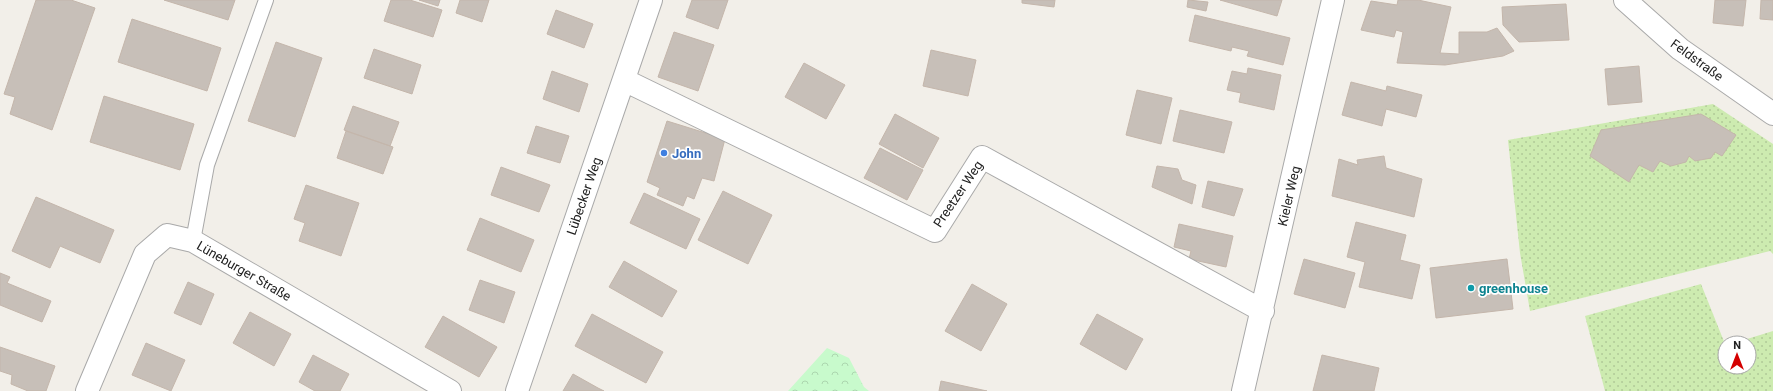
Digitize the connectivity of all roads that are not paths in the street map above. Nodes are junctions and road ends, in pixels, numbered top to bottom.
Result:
1 (266, 0) edge
2 (651, 0) edge
3 (1333, 0) edge
4 (1625, 0) edge
5 (624, 80) junction
6 (1773, 114) edge
7 (193, 241) junction
8 (1263, 311) junction
9 (87, 391) edge
10 (450, 391) edge
11 (518, 391) edge
12 (1244, 391) edge

1 - 7 lane
2 - 5 street, Lübecker Weg
3 - 8 street, Kieler Weg
4 - 6 street, Feldstraße
5 - 8 street, Preetzer Weg
5 - 11 street, Lübecker Weg
7 - 9 street, Lüneburger Straße
7 - 10 street, Lüneburger Straße
8 - 12 street, Kieler Weg

